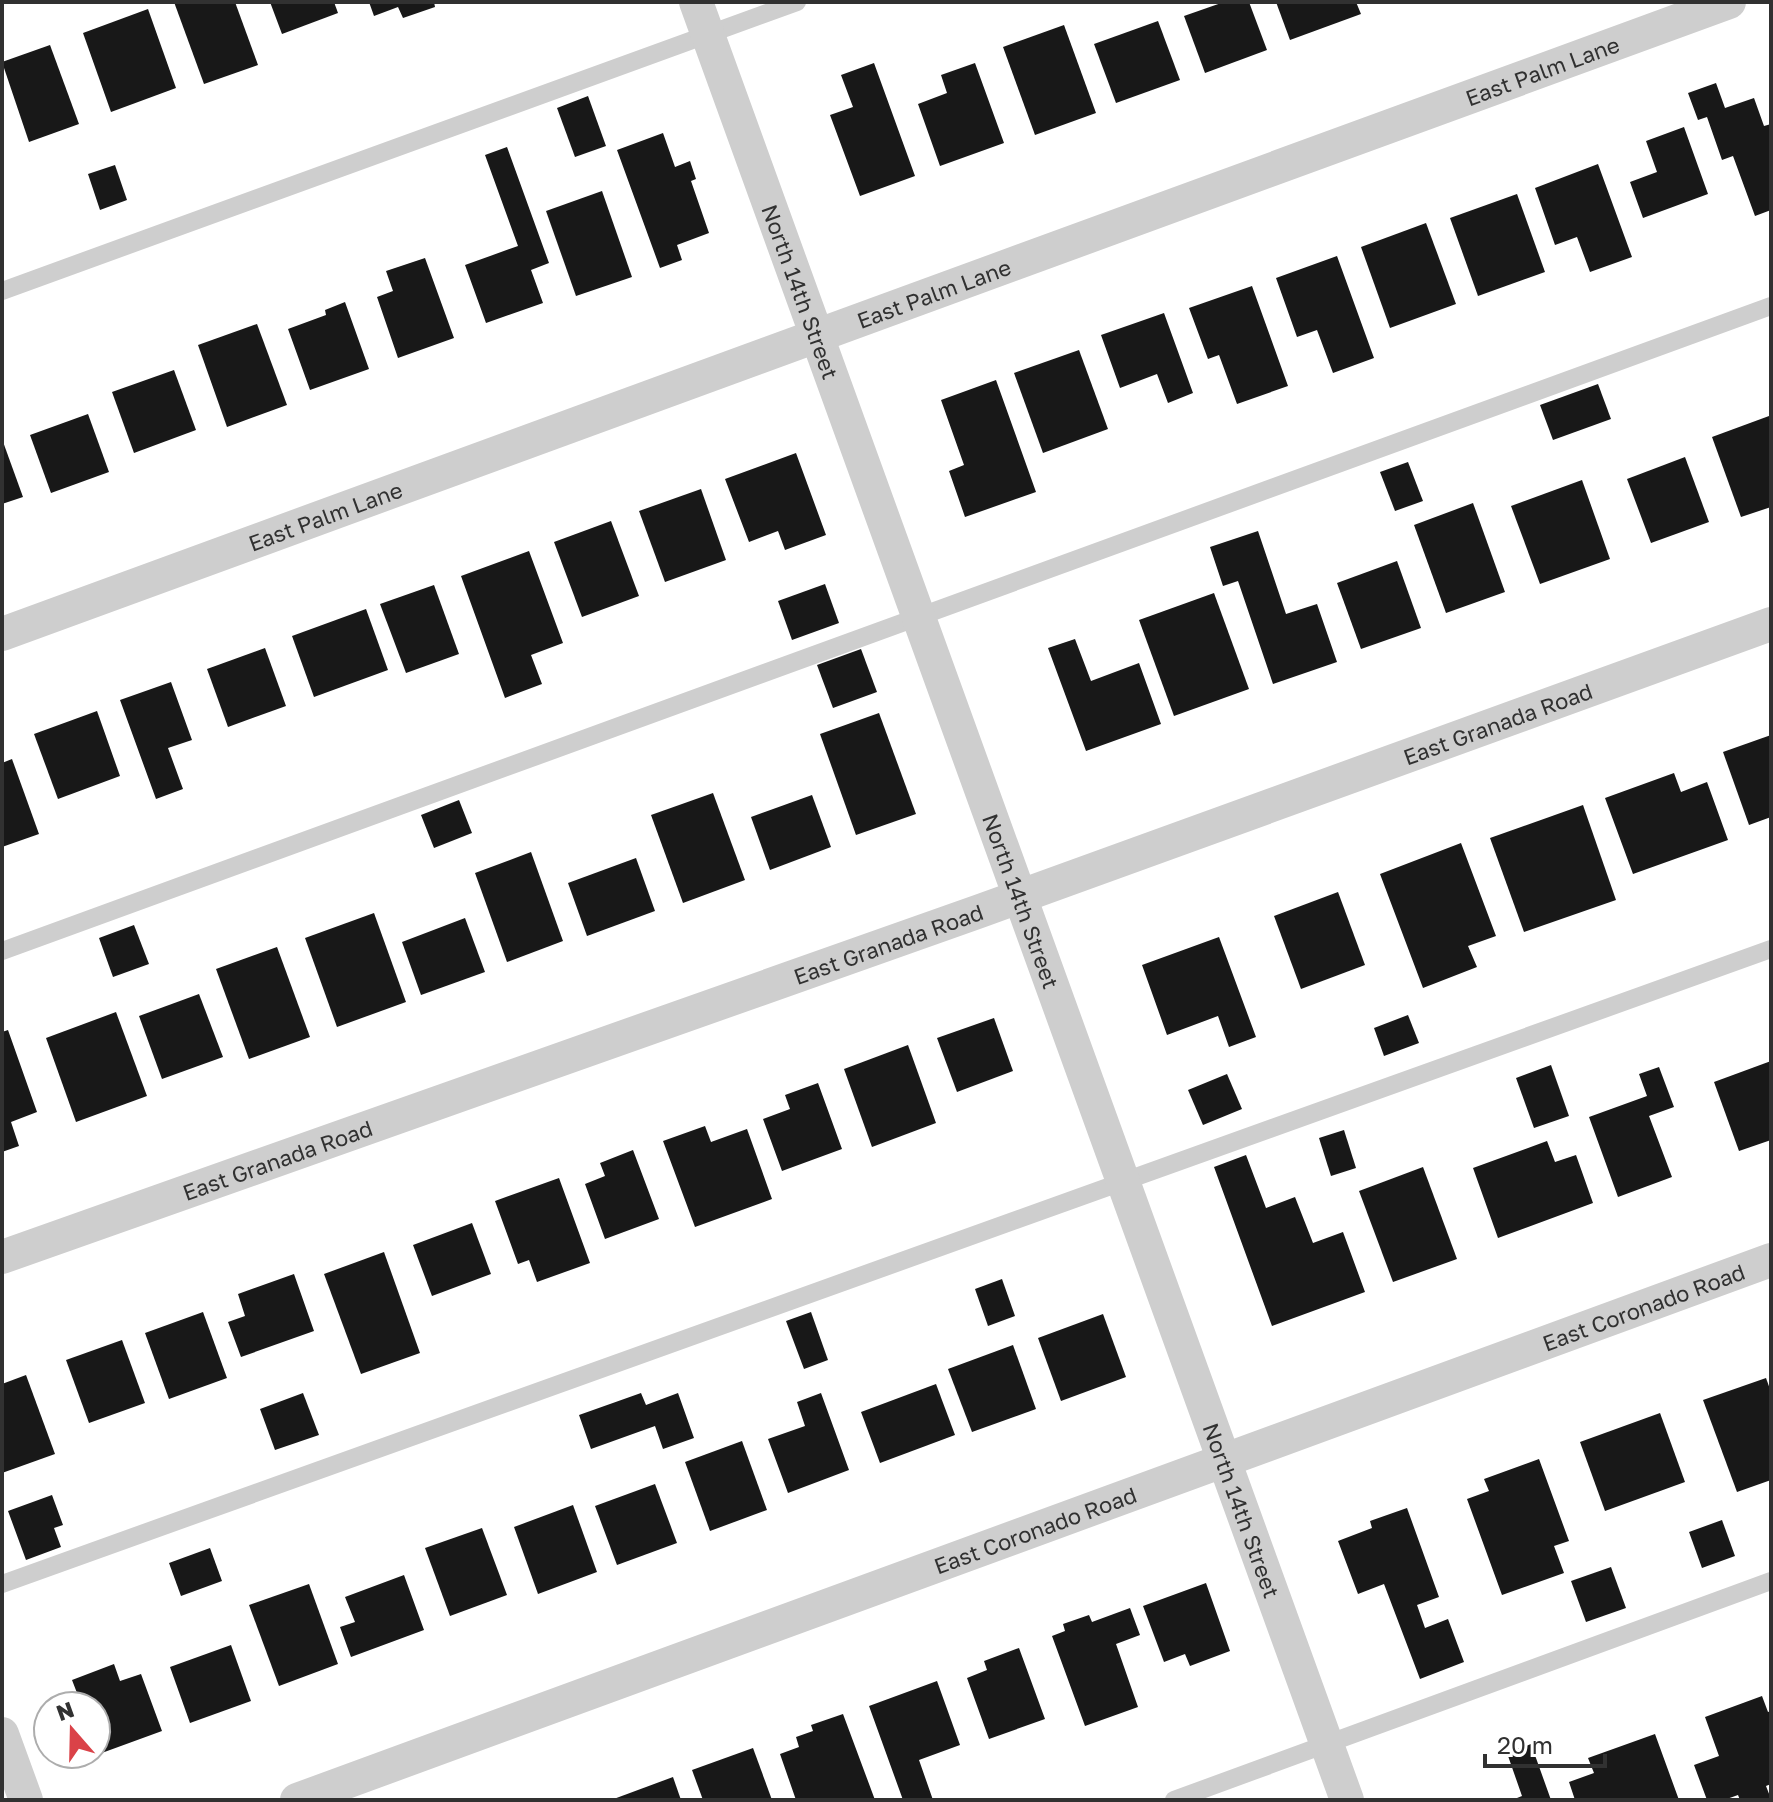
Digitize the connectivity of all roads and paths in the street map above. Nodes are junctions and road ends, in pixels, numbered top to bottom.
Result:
1 (696, 2) edge
2 (797, 2) edge
3 (1729, 2) edge
4 (708, 34) junction
5 (2, 291) edge
6 (1771, 306) edge
7 (817, 335) junction
8 (918, 616) junction
9 (1771, 624) edge
10 (2, 634) edge
11 (1020, 896) junction
12 (1771, 949) edge
13 (2, 951) edge
14 (1123, 1182) junction
15 (2, 1257) edge
16 (1771, 1260) edge
17 (1225, 1461) junction
18 (1771, 1581) edge
19 (2, 1584) edge
20 (2, 1734) edge
21 (1327, 1744) junction
22 (26, 1800) edge
23 (297, 1800) edge
24 (1174, 1800) edge
25 (1347, 1800) edge

1 - 4 street, North 14th Street
2 - 4 lane
3 - 7 street, East Palm Lane
4 - 5 lane
4 - 7 street, North 14th Street
6 - 8 lane
7 - 8 street, North 14th Street
7 - 10 street, East Palm Lane
8 - 11 street, North 14th Street
8 - 13 lane
9 - 11 street, East Granada Road
11 - 14 street, North 14th Street
11 - 15 street, East Granada Road
12 - 14 lane
14 - 17 street, North 14th Street
14 - 19 lane
16 - 17 street, East Coronado Road
17 - 21 street, North 14th Street
17 - 23 street, East Coronado Road
18 - 21 lane
20 - 22 street
21 - 24 lane
21 - 25 street, North 14th Street

